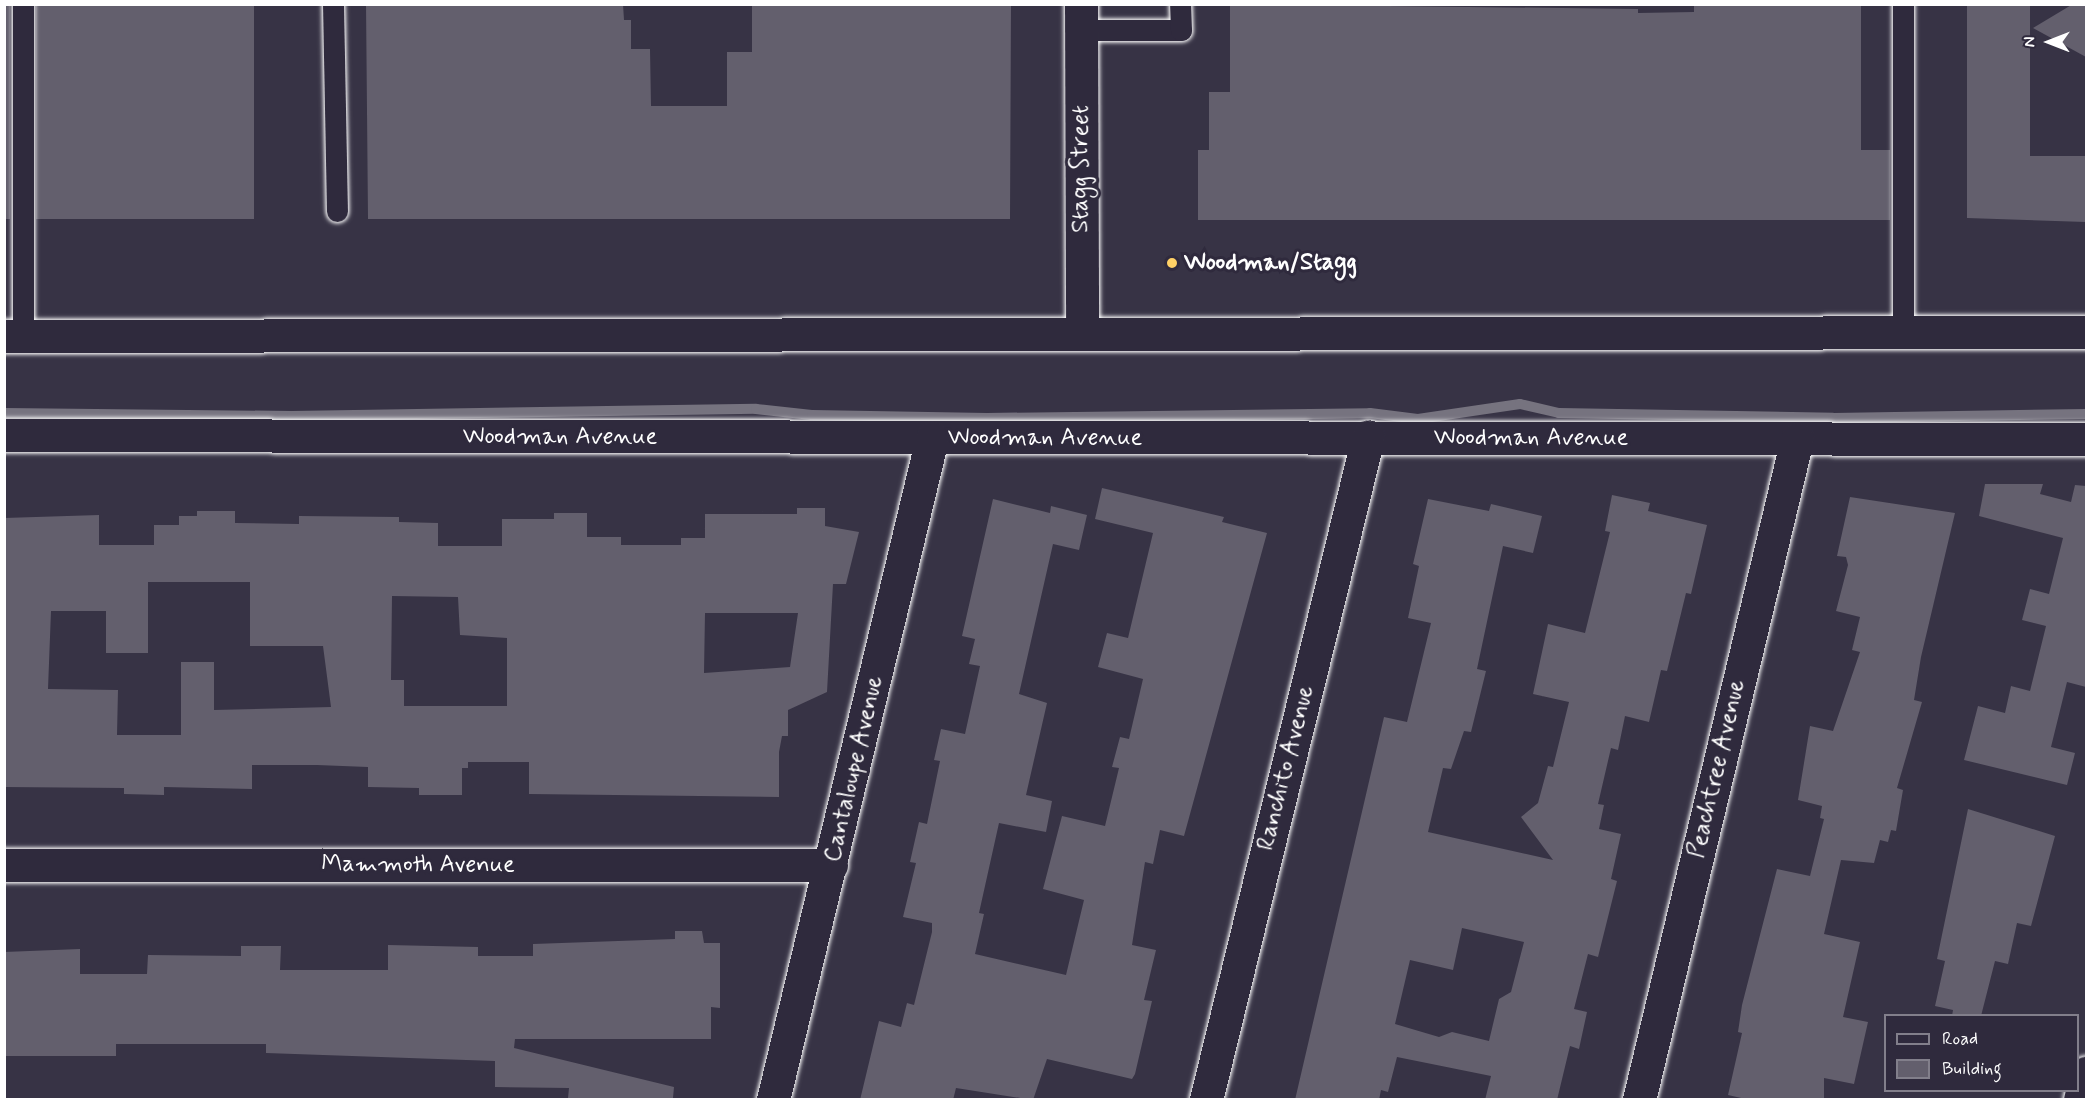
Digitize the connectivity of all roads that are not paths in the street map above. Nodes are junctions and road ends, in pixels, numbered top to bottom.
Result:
1 (23, 4) edge
2 (333, 4) edge
3 (1180, 4) edge
4 (1903, 4) edge
5 (1081, 17) edge
6 (337, 211) dead end
7 (2086, 332) edge
8 (1082, 333) junction
9 (1903, 333) junction
10 (14, 336) edge
11 (4, 435) edge
12 (1368, 437) junction
13 (932, 438) junction
14 (1797, 439) junction
15 (2086, 439) edge
16 (4, 864) edge
17 (831, 865) junction
18 (2086, 1073) edge
19 (773, 1100) edge
20 (1206, 1100) edge
21 (1640, 1100) edge
22 (2080, 1100) edge

1 - 10 lane
2 - 6 lane
3 - 5 lane
4 - 9 lane
5 - 8 street, Stagg Street
7 - 9 street
8 - 9 street
8 - 10 street
11 - 13 street, Woodman Avenue
12 - 13 street, Woodman Avenue
12 - 14 street, Woodman Avenue
12 - 20 street, Ranchito Avenue
13 - 17 street, Cantaloupe Avenue
14 - 15 street, Woodman Avenue
14 - 21 street, Peachtree Avenue
16 - 17 street, Mammoth Avenue
17 - 19 street, Cantaloupe Avenue
18 - 22 street

